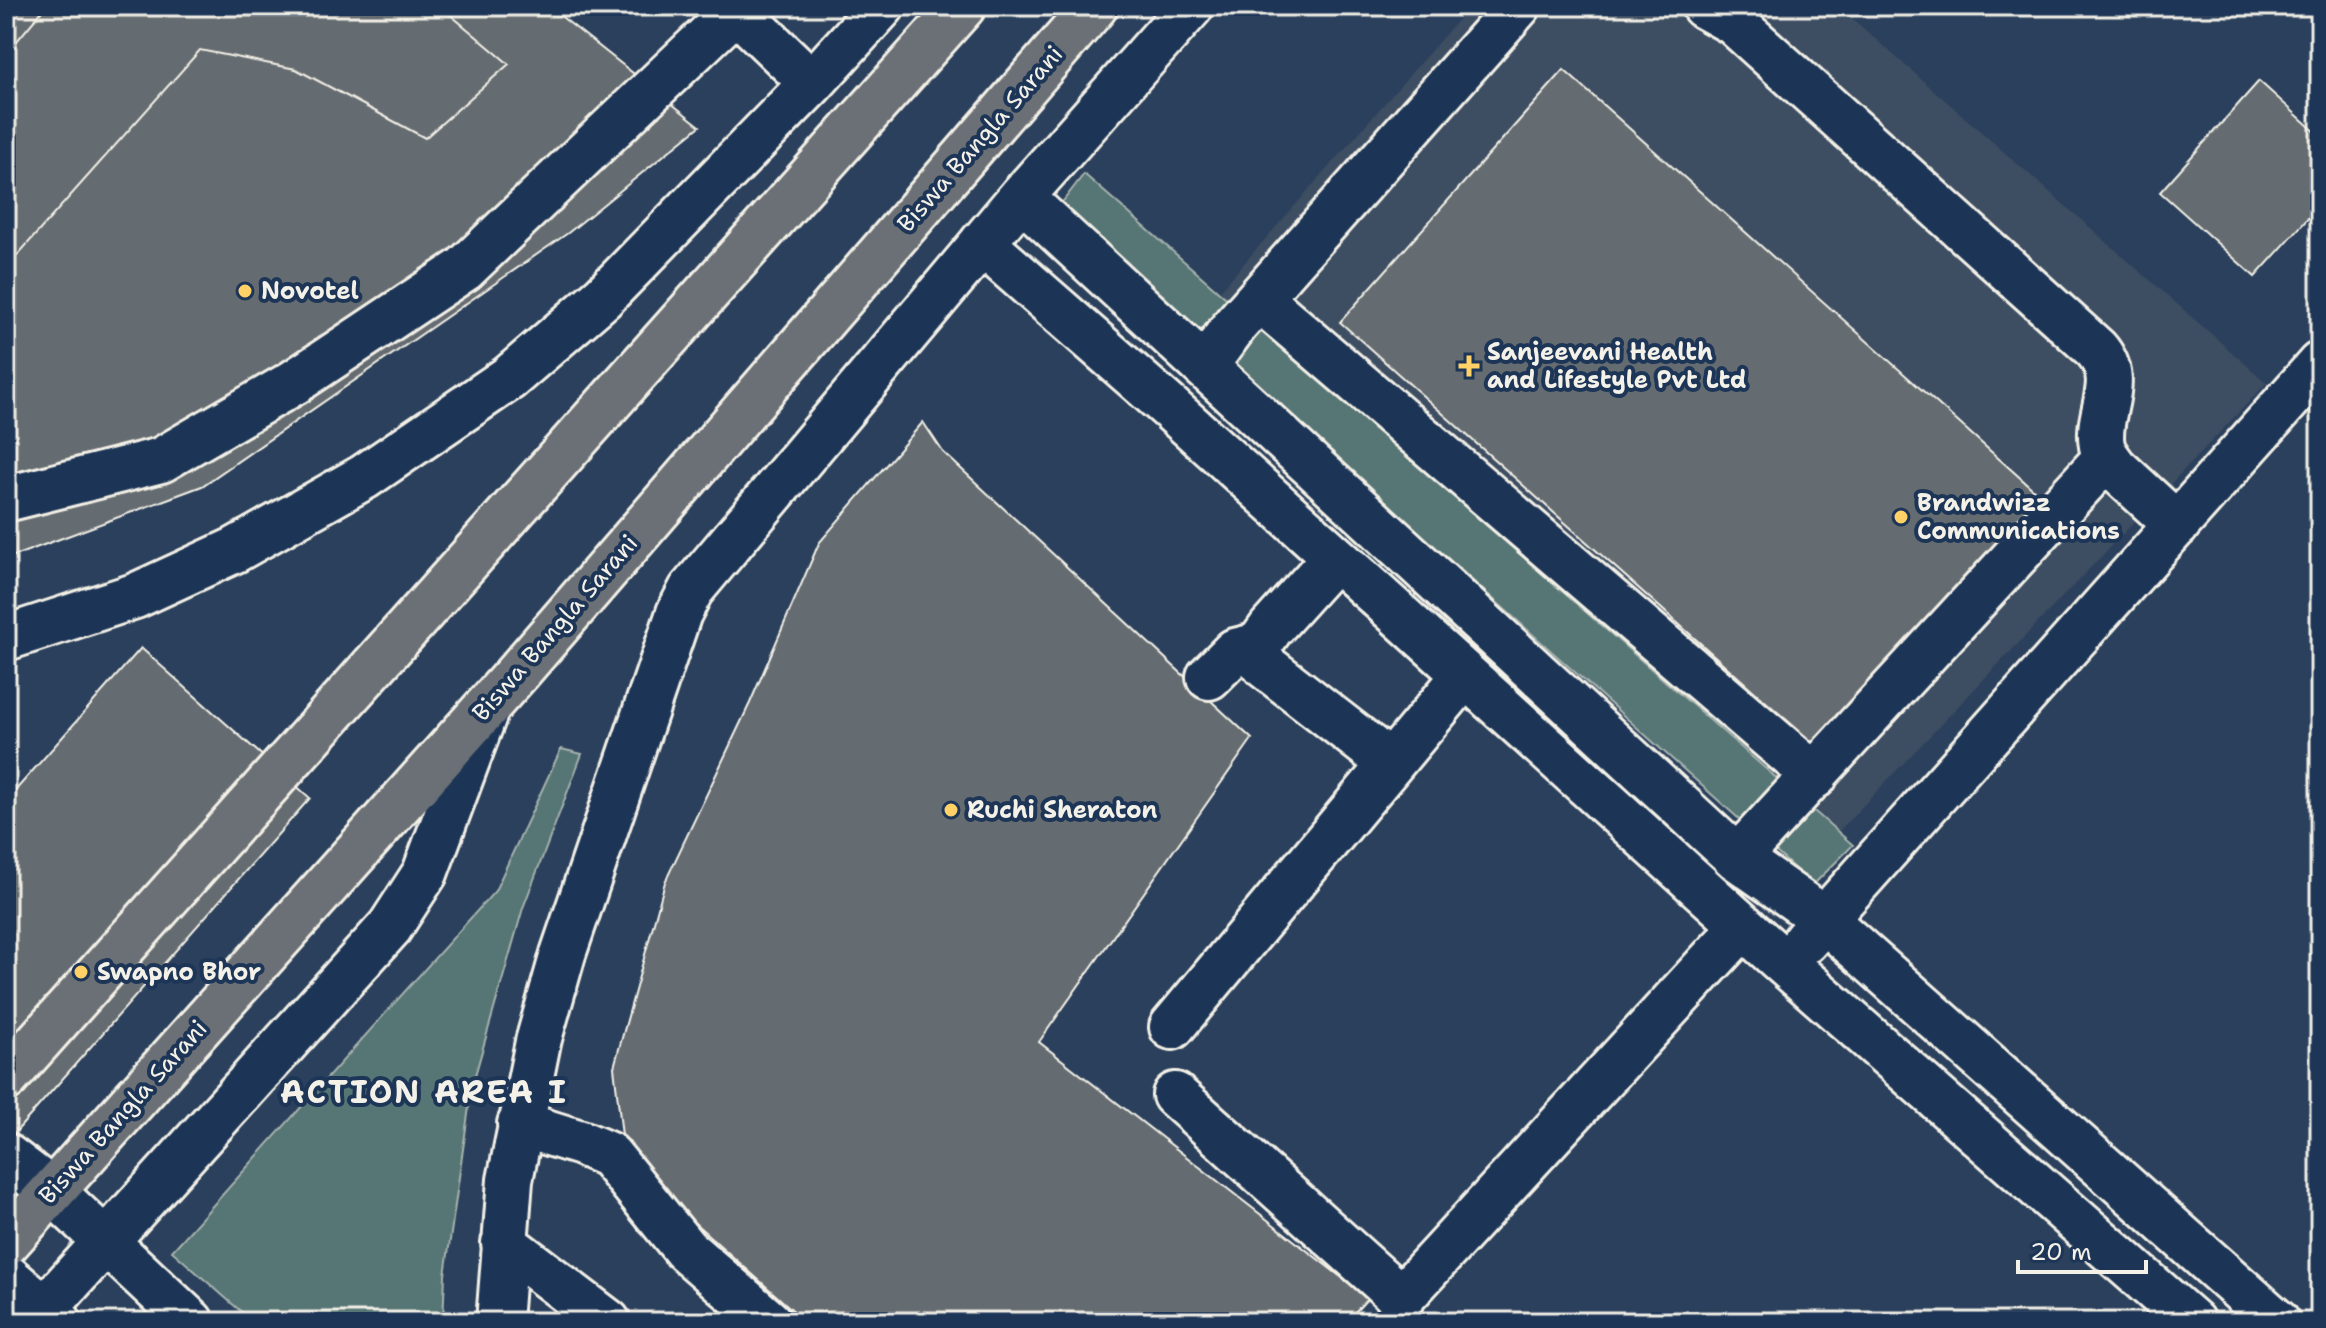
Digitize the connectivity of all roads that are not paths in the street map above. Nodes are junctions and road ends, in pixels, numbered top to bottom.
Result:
1 (882, 6) edge
2 (963, 6) edge
3 (1095, 6) edge
4 (1191, 6) edge
5 (1518, 6) edge
6 (1704, 6) edge
7 (734, 8) edge
8 (812, 83) junction
9 (1021, 197) junction
10 (982, 243) junction
11 (1260, 299) junction
12 (2320, 364) edge
13 (1205, 366) junction
14 (2107, 457) junction
15 (6, 499) edge
16 (2177, 525) junction
17 (1335, 557) junction
18 (6, 638) edge
19 (1259, 645) junction
20 (1465, 675) junction
21 (1209, 677) dead end
22 (487, 707) junction
23 (1390, 763) junction
24 (1815, 776) junction
25 (1737, 858) junction
26 (1824, 919) junction
27 (1743, 926) junction
28 (1785, 964) junction
29 (1172, 1027) dead end
30 (6, 1078) edge
31 (1175, 1095) dead end
32 (520, 1124) junction
33 (6, 1156) edge
34 (52, 1191) junction
35 (6, 1243) edge
36 (105, 1243) junction
37 (504, 1243) junction
38 (6, 1276) edge
39 (45, 1318) edge
40 (191, 1322) edge
41 (499, 1322) edge
42 (608, 1322) edge
43 (769, 1322) edge
44 (2192, 1322) edge
45 (2277, 1322) edge

1 - 8 street
2 - 30 main road
3 - 22 main road, Biswa Bangla Sarani
4 - 9 street
5 - 11 street
6 - 14 street
7 - 8 street
7 - 15 street
8 - 18 street
9 - 10 street
9 - 13 street
10 - 17 street
10 - 32 street
11 - 13 street
11 - 24 street
12 - 16 street
13 - 25 street
14 - 16 street
14 - 24 street
16 - 26 street
17 - 19 street
17 - 20 street
19 - 21 street
19 - 23 street
20 - 23 street
20 - 27 street
22 - 34 main road, Biswa Bangla Sarani
22 - 36 street
23 - 29 street
24 - 25 street
25 - 26 street
26 - 28 street
26 - 45 street
27 - 28 street
27 - 31 street
28 - 44 street
32 - 37 street
32 - 43 street
33 - 34 street
34 - 35 main road, Biswa Bangla Sarani
34 - 36 street
36 - 39 street
36 - 40 street
37 - 41 street
37 - 42 street
38 - 39 street

